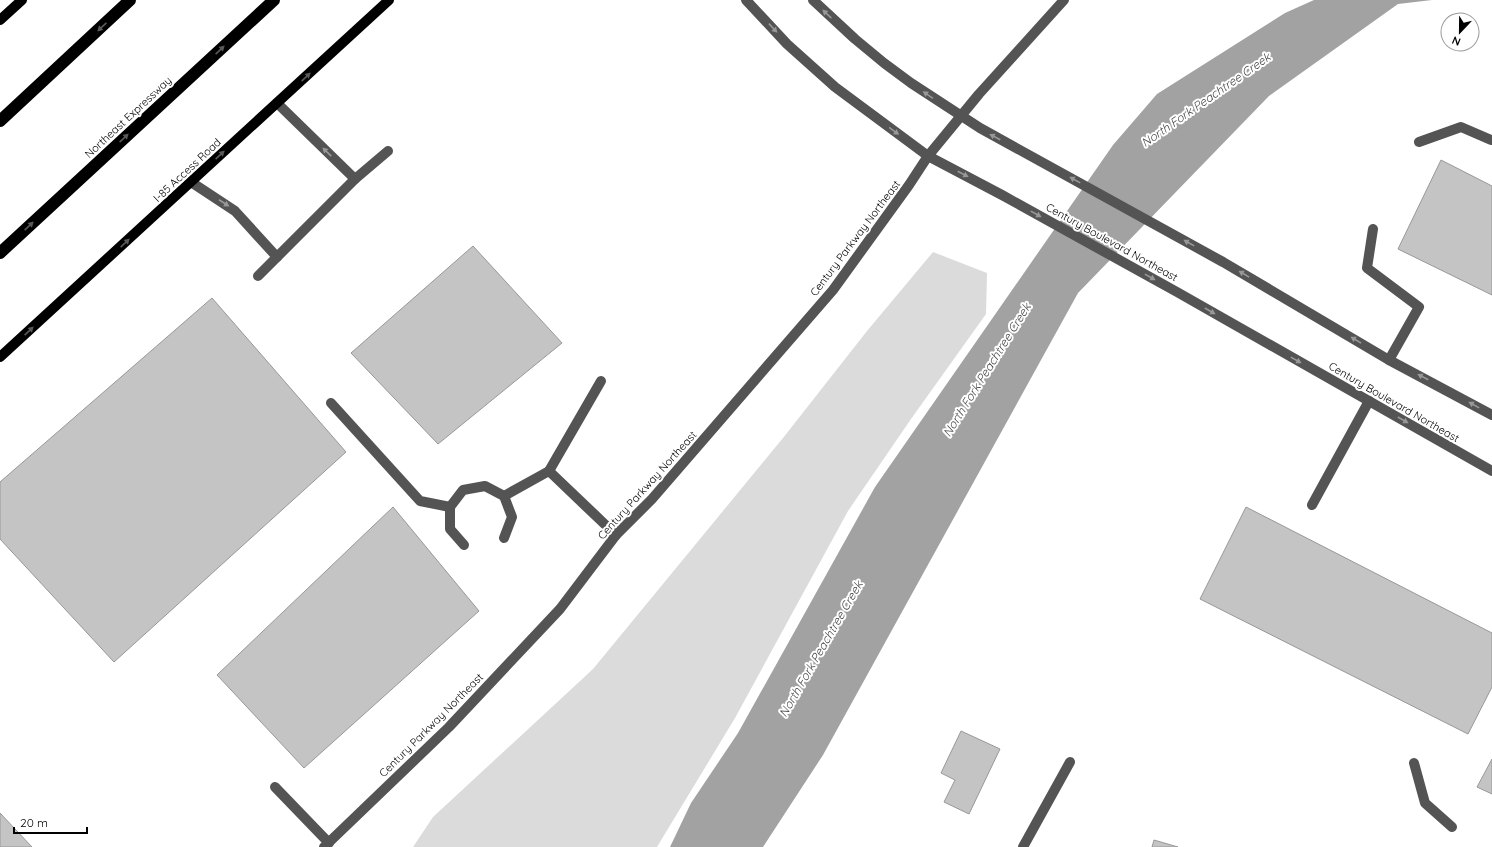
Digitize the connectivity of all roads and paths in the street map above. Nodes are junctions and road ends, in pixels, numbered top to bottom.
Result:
1 (22, 0) edge
2 (130, 0) edge
3 (274, 0) edge
4 (389, 0) edge
5 (746, 0) edge
6 (813, 0) edge
7 (1064, 0) edge
8 (0, 20) edge
9 (277, 103) junction
10 (961, 116) junction
11 (0, 121) edge
12 (1491, 140) dead end
13 (1420, 142) dead end
14 (388, 151) dead end
15 (928, 156) junction
16 (355, 179) junction
17 (191, 182) junction
18 (1373, 229) dead end
19 (0, 253) edge
20 (277, 257) junction
21 (258, 276) dead end
22 (0, 357) edge
23 (1389, 360) junction
24 (601, 381) dead end
25 (1369, 401) junction
26 (331, 403) dead end
27 (1492, 415) edge
28 (549, 471) junction
29 (1492, 471) edge
30 (504, 496) junction
31 (1312, 505) dead end
32 (450, 507) junction
33 (616, 535) junction
34 (504, 538) dead end
35 (464, 545) dead end
36 (1070, 762) dead end
37 (1414, 763) dead end
38 (274, 786) dead end
39 (1452, 827) dead end
40 (326, 845) edge
41 (1023, 847) edge

1 - 8 main road
2 -> 11 highway
19 -> 3 highway, Northeast Expressway
9 -> 4 main road, I-85 Access Road
5 -> 15 street, Century Boulevard Northeast
10 -> 6 street
7 - 10 street, Century Parkway Northeast
16 -> 9 street
17 -> 9 main road, I-85 Access Road
10 - 15 street, Century Parkway Northeast
23 -> 10 street
12 - 13 street
14 - 16 street
15 -> 25 street, Century Boulevard Northeast
15 - 33 street, Century Parkway Northeast
16 - 20 street
17 -> 20 street
22 -> 17 main road, I-85 Access Road
18 - 23 street
20 - 21 street
27 -> 23 street
24 - 28 street
25 -> 29 street, Century Boulevard Northeast
25 - 31 street
26 - 32 street
28 - 30 street
28 - 33 street
30 - 32 street
30 - 34 street
32 - 35 street
33 - 40 street, Century Parkway Northeast
36 - 41 street
37 - 39 street
38 - 40 street

